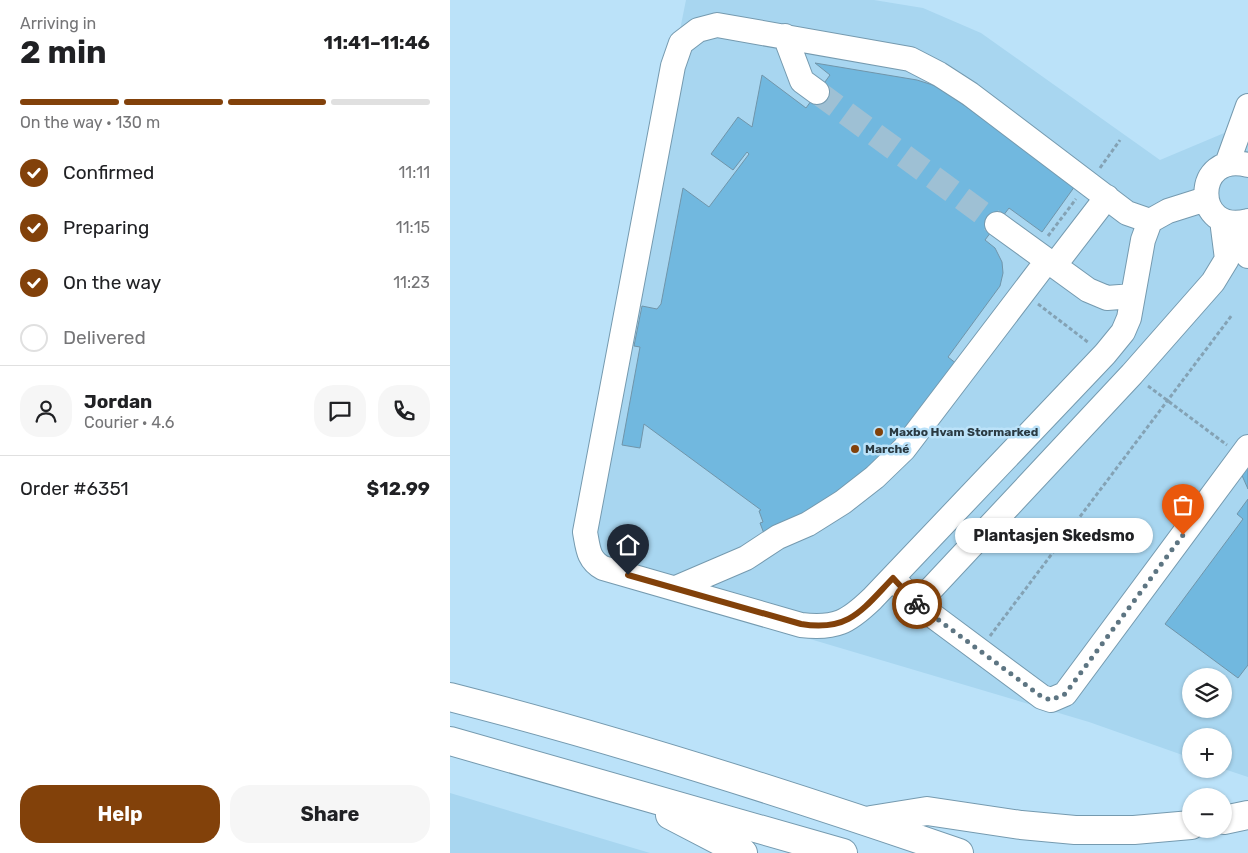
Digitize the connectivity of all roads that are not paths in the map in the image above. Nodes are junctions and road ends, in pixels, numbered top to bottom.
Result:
1 (785, 36) junction
2 (818, 92) tunnel mouth
3 (1248, 106) edge
4 (1238, 164) edge
5 (1106, 197) junction
6 (1206, 199) junction
7 (1222, 220) junction
8 (1150, 221) junction
9 (1248, 221) edge
10 (997, 224) tunnel mouth
11 (1241, 257) edge
12 (1050, 263) junction
13 (1133, 296) junction
14 (1059, 403) junction
15 (1083, 424) junction
16 (1245, 451) edge
17 (893, 578) junction
18 (676, 588) junction
19 (917, 604) junction
20 (450, 697) edge
21 (450, 741) edge
22 (608, 784) junction
23 (1248, 815) edge
24 (1232, 818) edge
25 (867, 821) junction
26 (1182, 827) edge
27 (743, 853) edge
28 (843, 853) edge
29 (959, 853) edge

1 - 2 lane
1 - 5 lane
1 - 18 lane
3 - 4 lane
4 - 6 lane
5 - 8 lane
5 - 12 lane
6 - 7 lane
6 - 8 lane
7 - 9 lane
7 - 11 lane
8 - 13 lane
9 - 11 lane
10 - 12 lane
11 - 15 lane
12 - 13 lane
12 - 18 lane
13 - 14 lane
14 - 15 lane
14 - 17 lane
15 - 19 lane
16 - 19 lane
17 - 18 lane
17 - 19 lane
20 - 25 highway
21 - 22 highway
22 - 27 highway
22 - 28 highway
23 - 24 highway
25 - 26 highway
25 - 29 highway

